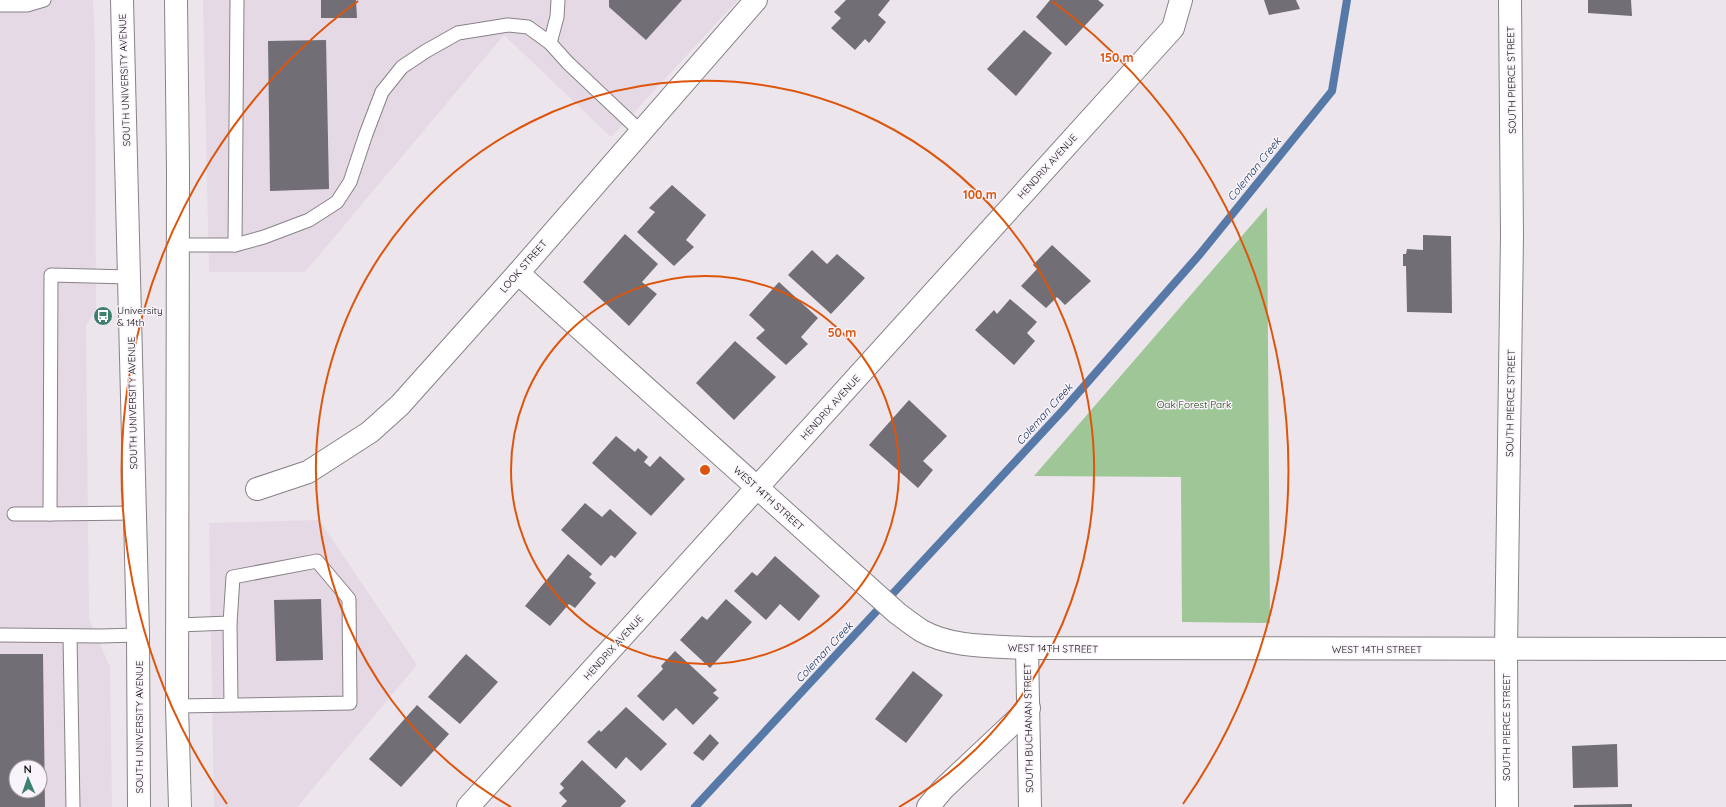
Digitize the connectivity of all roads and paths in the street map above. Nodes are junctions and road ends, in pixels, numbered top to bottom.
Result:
1 (44, 0) edge
2 (122, 0) edge
3 (176, 0) edge
4 (237, 0) edge
5 (558, 0) edge
6 (756, 0) edge
7 (1181, 0) edge
8 (1510, 0) edge
9 (25, 3) edge
10 (0, 5) edge
11 (550, 43) junction
12 (640, 131) junction
13 (178, 245) junction
14 (235, 245) junction
15 (518, 273) junction
16 (129, 277) junction
17 (758, 487) junction
18 (257, 488) dead end
19 (135, 513) junction
20 (14, 514) dead end
21 (50, 514) junction
22 (230, 623) junction
23 (178, 625) junction
24 (0, 635) edge
25 (138, 635) junction
26 (70, 636) junction
27 (1027, 648) junction
28 (1506, 650) junction
29 (1726, 650) edge
30 (231, 705) junction
31 (177, 706) junction
32 (1029, 708) junction
33 (73, 807) edge
34 (139, 807) edge
35 (180, 807) edge
36 (468, 807) edge
37 (928, 807) edge
38 (1030, 807) edge
39 (1507, 807) edge

1 - 9 lane
2 - 16 street, SOUTH UNIVERSITY AVENUE
3 - 13 street
4 - 14 lane
5 - 11 lane
6 - 12 street, LOOK STREET
7 - 17 street, HENDRIX AVENUE
8 - 28 street, SOUTH PIERCE STREET
9 - 10 lane
11 - 12 lane
11 - 14 lane
12 - 15 street, LOOK STREET
13 - 14 lane
13 - 23 street
15 - 17 street, WEST 14TH STREET
15 - 18 street, LOOK STREET
16 - 19 street, SOUTH UNIVERSITY AVENUE
16 - 21 lane
17 - 27 street, WEST 14TH STREET
17 - 36 street, HENDRIX AVENUE
19 - 21 lane
19 - 25 street, SOUTH UNIVERSITY AVENUE
20 - 21 lane
22 - 23 lane
22 - 30 lane
22 - 30 lane
23 - 31 street
24 - 26 lane
25 - 26 lane
25 - 34 street, SOUTH UNIVERSITY AVENUE
26 - 33 lane
27 - 28 street, WEST 14TH STREET
27 - 32 street, SOUTH BUCHANAN STREET
28 - 29 street, WEST 14TH STREET
28 - 39 street, SOUTH PIERCE STREET
30 - 31 lane
31 - 35 street
32 - 37 street
32 - 38 street, SOUTH BUCHANAN STREET

